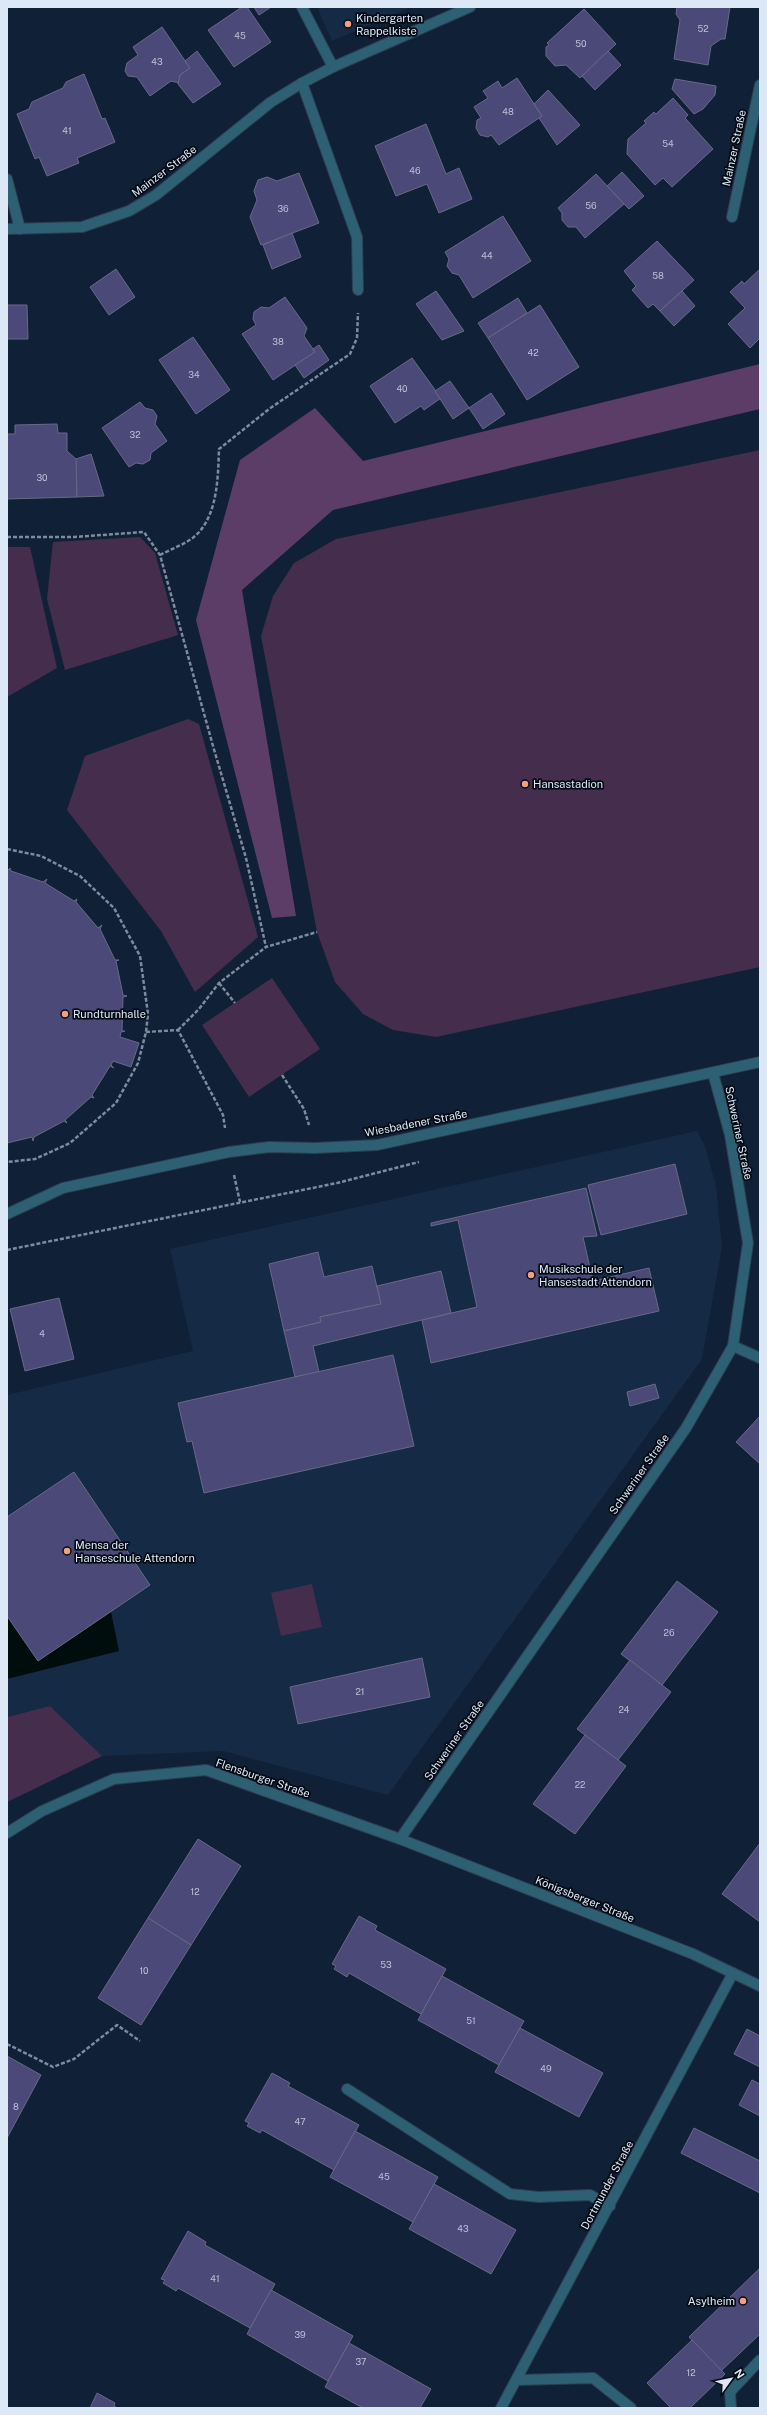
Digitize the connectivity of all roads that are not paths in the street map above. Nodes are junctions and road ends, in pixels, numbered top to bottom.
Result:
1 (302, 7) edge
2 (470, 7) edge
3 (332, 67) junction
4 (302, 83) junction
5 (760, 85) edge
6 (7, 179) edge
7 (732, 217) dead end
8 (7, 229) edge
9 (20, 229) junction
10 (358, 290) road end
11 (760, 1062) edge
12 (714, 1073) junction
13 (7, 1214) edge
14 (733, 1346) junction
15 (760, 1358) edge
16 (7, 1833) edge
17 (400, 1838) junction
18 (733, 1972) junction
19 (760, 1986) edge
20 (347, 2089) dead end
21 (610, 2206) junction
22 (760, 2360) edge
23 (517, 2380) junction
24 (501, 2408) edge
25 (631, 2408) edge
26 (731, 2408) edge

1 - 3 street
2 - 3 street, Mainzer Straße
3 - 4 street, Mainzer Straße
4 - 9 street, Mainzer Straße
4 - 10 street
5 - 7 street, Mainzer Straße
6 - 9 street
8 - 9 street, Mainzer Straße
11 - 12 street, Wiesbadener Straße
12 - 13 street, Wiesbadener Straße
12 - 14 street, Schweriner Straße
14 - 15 street
14 - 17 street, Schweriner Straße
16 - 17 street, Flensburger Straße
17 - 18 street, Königsberger Straße
18 - 19 street, Königsberger Straße
18 - 21 street, Dortmunder Straße
20 - 21 street
21 - 23 street, Dortmunder Straße
22 - 26 street
23 - 24 street, Dortmunder Straße
23 - 25 street

